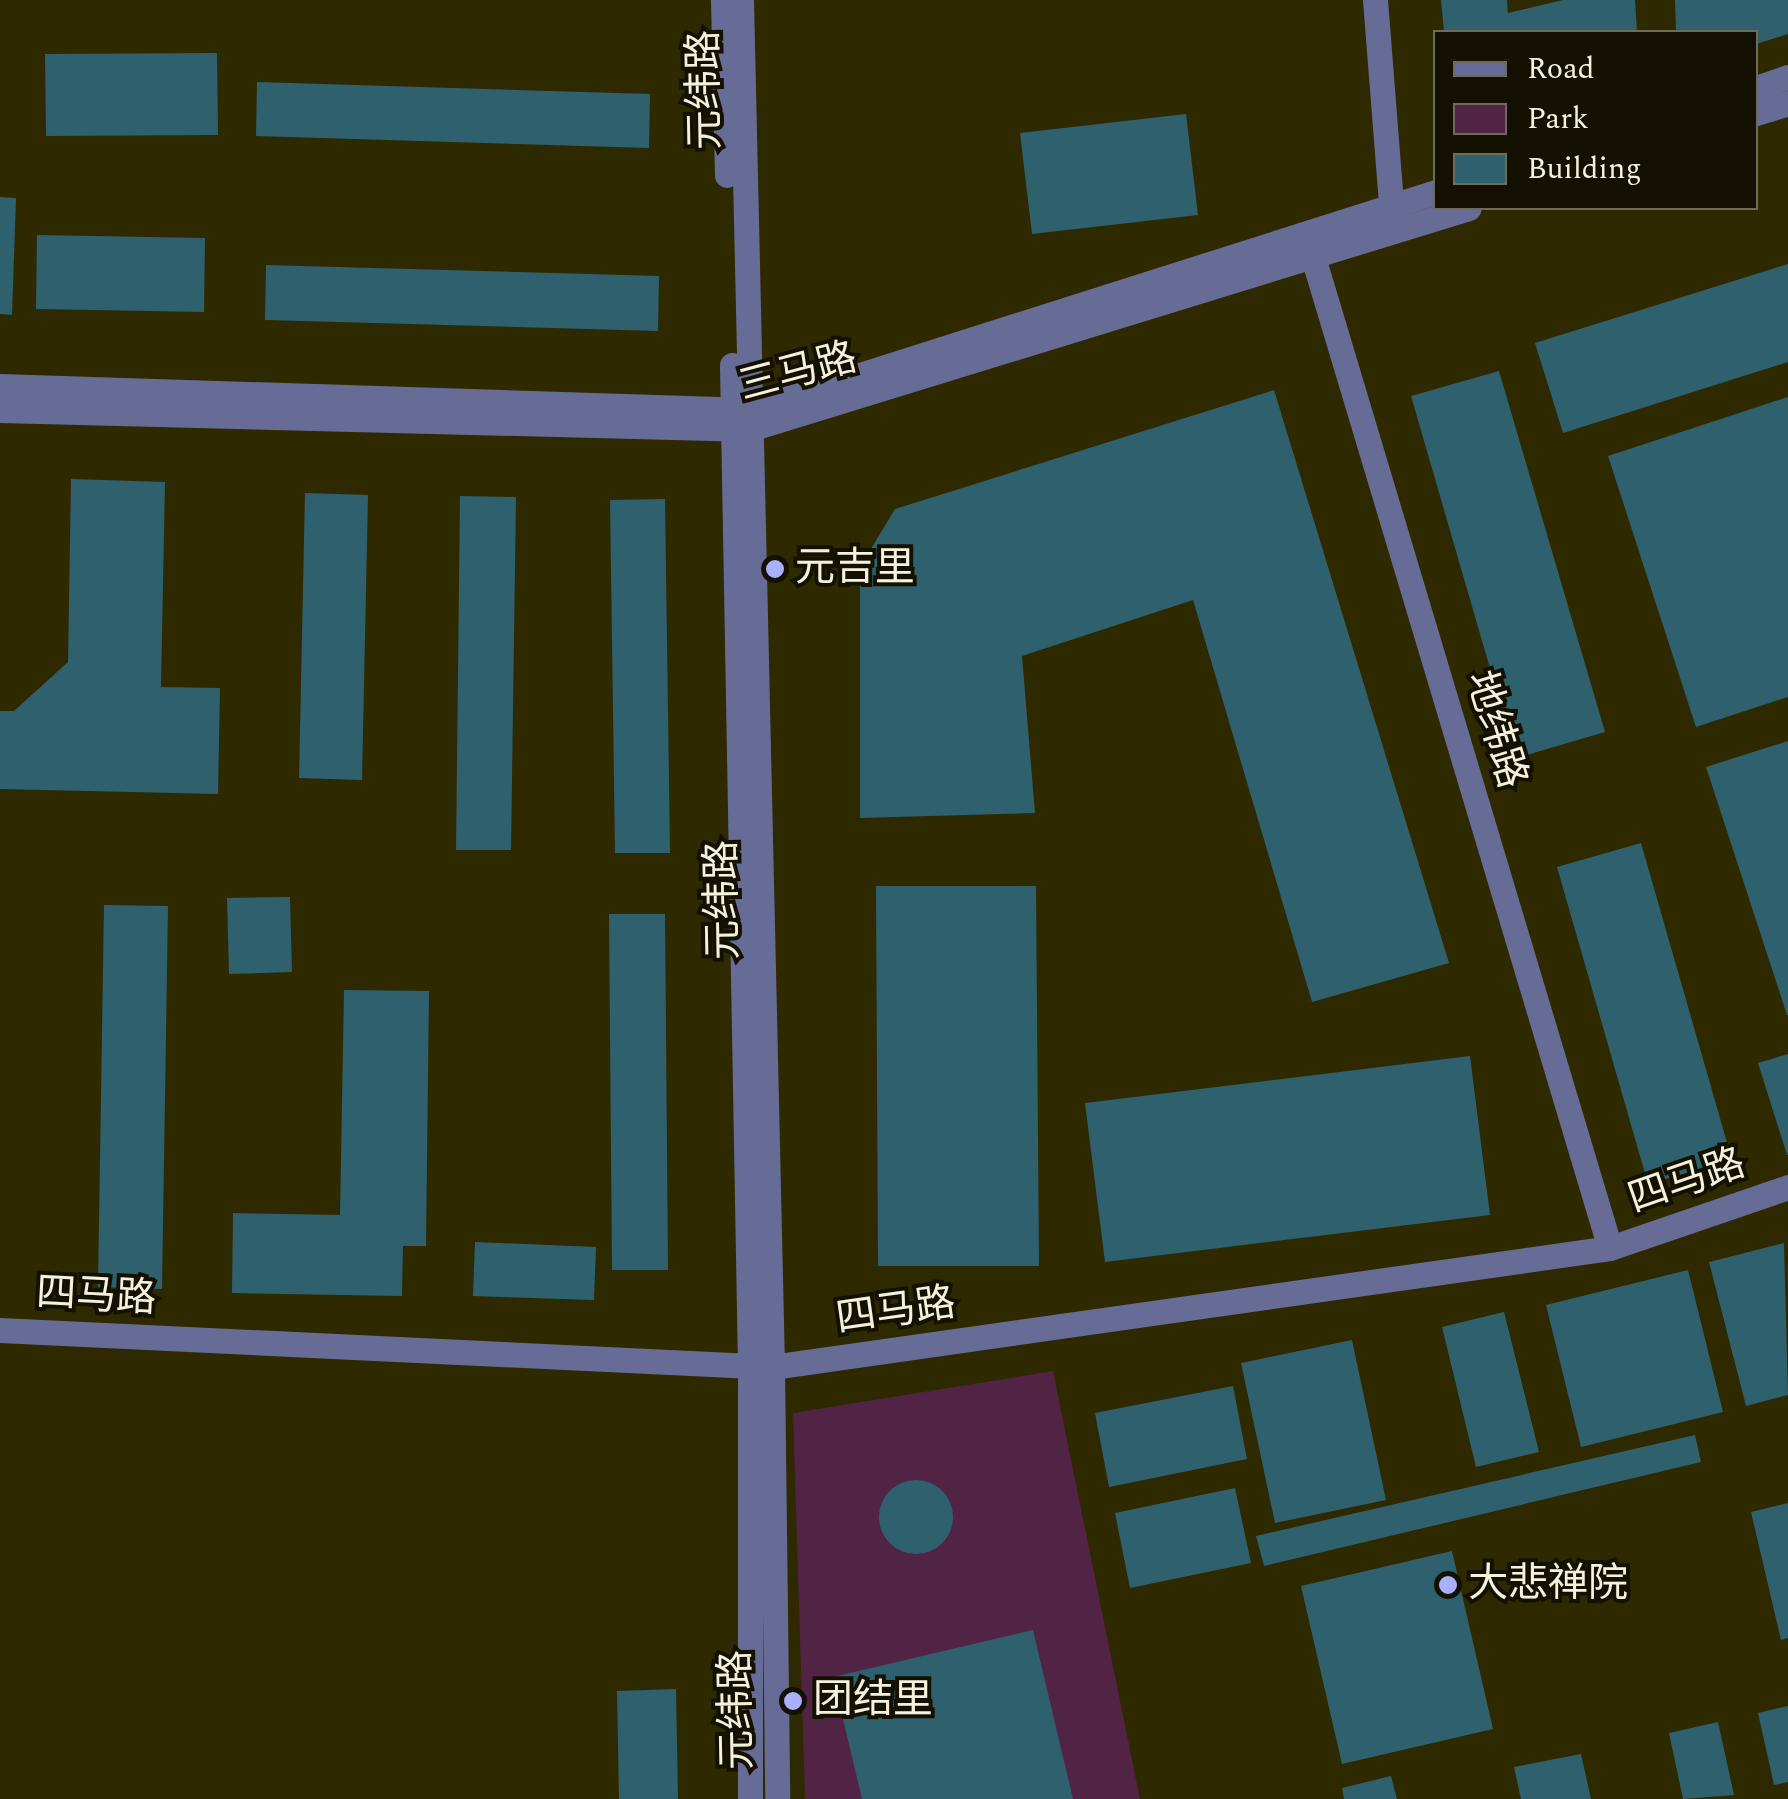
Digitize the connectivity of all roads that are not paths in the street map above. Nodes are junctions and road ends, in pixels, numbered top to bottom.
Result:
1 (724, 0) edge
2 (742, 0) edge
3 (1375, 0) edge
4 (1788, 77) edge
5 (1758, 87) edge
6 (1788, 103) edge
7 (1758, 113) edge
8 (1433, 194) edge
9 (1455, 210) edge
10 (1393, 219) junction
11 (1310, 246) junction
12 (0, 386) edge
13 (0, 410) edge
14 (737, 415) junction
15 (1788, 1187) edge
16 (1610, 1248) junction
17 (0, 1330) edge
18 (761, 1368) junction
19 (750, 1799) edge
20 (776, 1799) edge

1 - 14 street, 元纬路
2 - 14 street, 元纬路
3 - 10 street
4 - 5 street
6 - 7 street
8 - 10 street, 三马路
9 - 10 street, 三马路
10 - 11 street, 三马路
11 - 14 street, 三马路
11 - 16 street, 地纬路
12 - 14 street, 三马路
13 - 14 street, 三马路
14 - 18 street, 元纬路
15 - 16 street, 四马路
16 - 18 street, 四马路
17 - 18 street, 四马路
18 - 19 street, 元纬路
18 - 20 street, 元纬路

